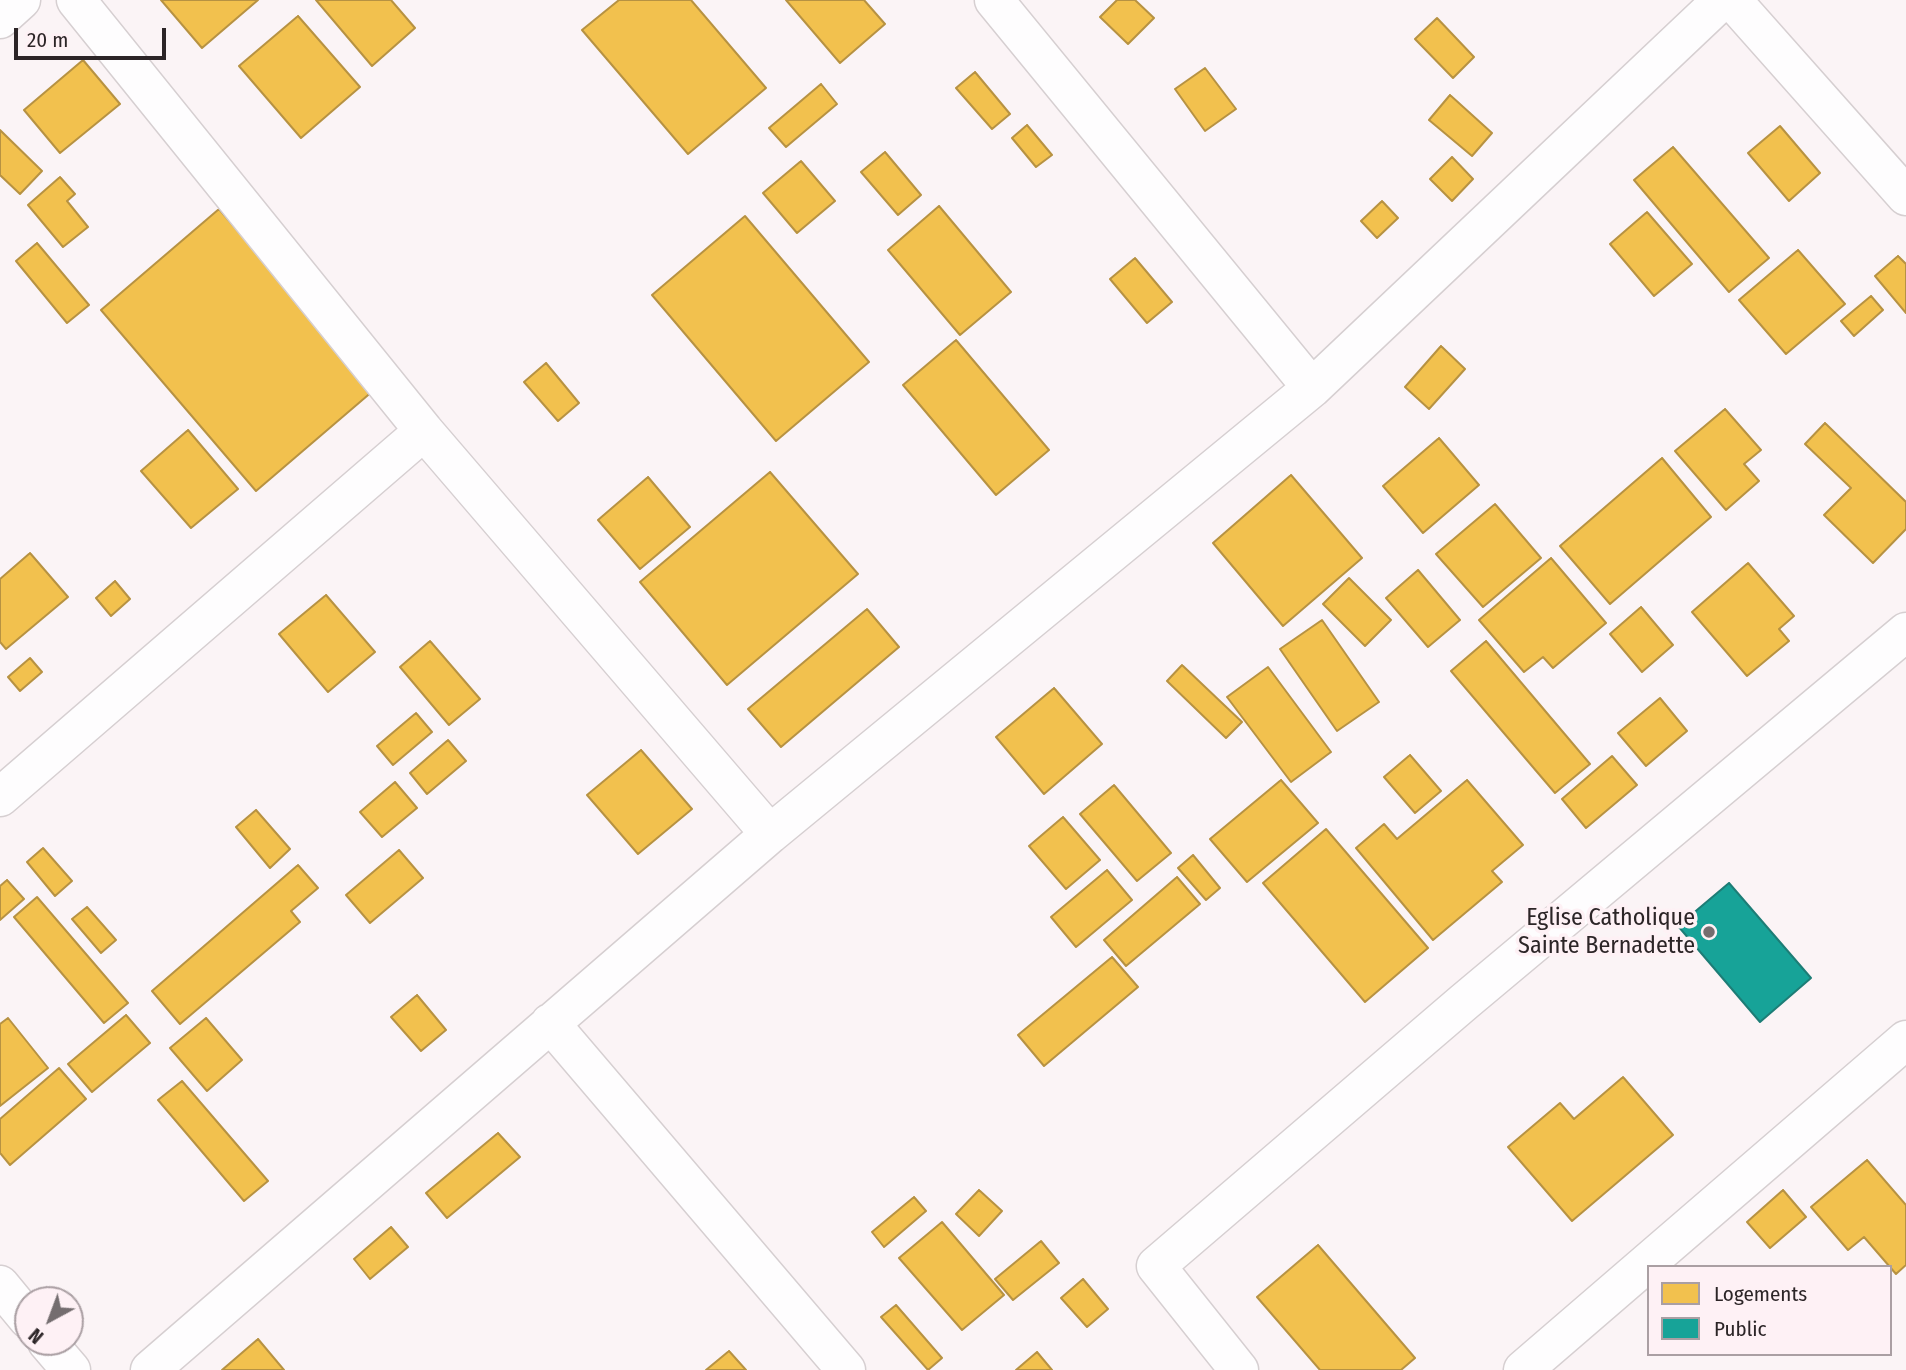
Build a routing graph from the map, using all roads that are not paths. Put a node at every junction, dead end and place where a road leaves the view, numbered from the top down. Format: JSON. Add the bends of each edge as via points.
{"nodes":[{"id":1,"x":21,"y":0,"type":"edge"},
{"id":2,"x":76,"y":0,"type":"edge"},
{"id":3,"x":994,"y":0,"type":"edge"},
{"id":4,"x":1722,"y":0,"type":"edge"},
{"id":5,"x":1732,"y":0,"type":"edge"},
{"id":6,"x":0,"y":19,"type":"edge"},
{"id":7,"x":1906,"y":196,"type":"edge"},
{"id":8,"x":1312,"y":387,"type":"junction"},
{"id":9,"x":424,"y":431,"type":"junction"},
{"id":10,"x":1906,"y":632,"type":"edge"},
{"id":11,"x":0,"y":797,"type":"edge"},
{"id":12,"x":770,"y":834,"type":"junction"},
{"id":13,"x":550,"y":1023,"type":"junction"},
{"id":14,"x":1902,"y":1050,"type":"edge"},
{"id":15,"x":1647,"y":1265,"type":"edge"},
{"id":16,"x":1647,"y":1265,"type":"edge"},
{"id":17,"x":0,"y":1285,"type":"edge"},
{"id":18,"x":14,"y":1302,"type":"edge"},
{"id":19,"x":59,"y":1356,"type":"edge"},
{"id":20,"x":71,"y":1370,"type":"edge"},
{"id":21,"x":150,"y":1370,"type":"edge"},
{"id":22,"x":846,"y":1370,"type":"edge"},
{"id":23,"x":1239,"y":1370,"type":"edge"},
{"id":24,"x":1523,"y":1370,"type":"edge"}],
"edges":[{"from":1,"to":6,"type":"street"},
{"from":2,"to":9,"type":"street"},
{"from":3,"to":8,"type":"street"},
{"from":4,"to":8,"type":"street"},
{"from":5,"to":7,"type":"street"},
{"from":8,"to":12,"type":"street"},
{"from":9,"to":11,"type":"street"},
{"from":9,"to":12,"type":"street"},
{"from":10,"to":23,"type":"street","via":[[1156,1266]]},
{"from":12,"to":13,"type":"street"},
{"from":13,"to":21,"type":"street"},
{"from":13,"to":22,"type":"street"},
{"from":14,"to":16,"type":"street"},
{"from":15,"to":24,"type":"street"},
{"from":17,"to":18,"type":"street"},
{"from":19,"to":20,"type":"street"}]}
